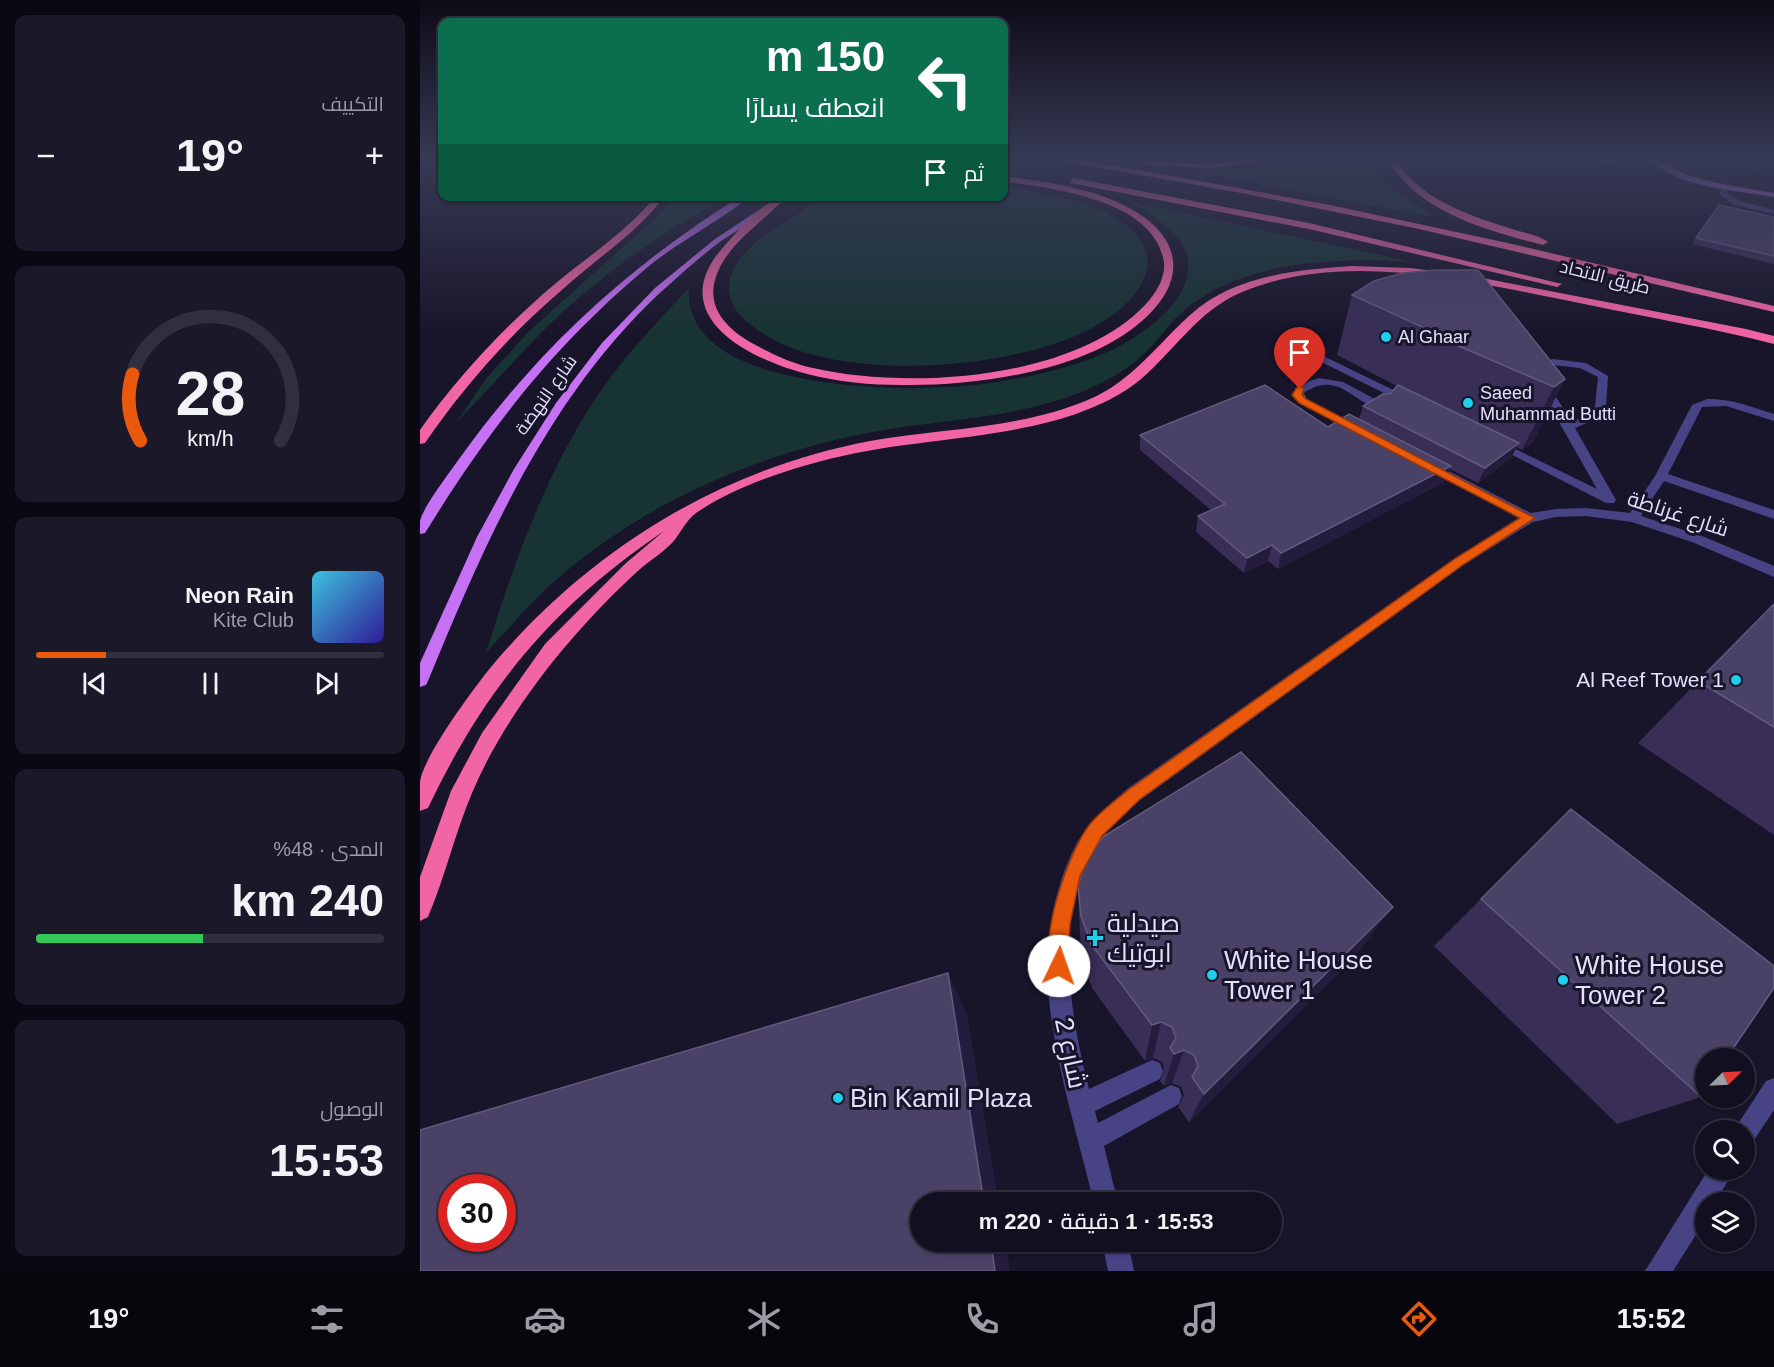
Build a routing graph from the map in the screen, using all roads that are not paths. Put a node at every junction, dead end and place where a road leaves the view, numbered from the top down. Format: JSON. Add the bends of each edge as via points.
{"nodes":[{"id":1,"x":640,"y":219,"type":"edge"},
{"id":2,"x":712,"y":219,"type":"edge"},
{"id":3,"x":751,"y":219,"type":"edge"},
{"id":4,"x":759,"y":219,"type":"edge"},
{"id":5,"x":1140,"y":219,"type":"edge"},
{"id":6,"x":1272,"y":219,"type":"edge"},
{"id":7,"x":1382,"y":219,"type":"edge"},
{"id":8,"x":1480,"y":219,"type":"edge"},
{"id":9,"x":1774,"y":304,"type":"edge"},
{"id":10,"x":1774,"y":309,"type":"edge"},
{"id":11,"x":1757,"y":336,"type":"junction"},
{"id":12,"x":1284,"y":340,"type":"dead end"},
{"id":13,"x":1774,"y":340,"type":"edge"},
{"id":14,"x":1380,"y":405,"type":"edge"},
{"id":15,"x":1420,"y":407,"type":"edge"},
{"id":16,"x":1774,"y":418,"type":"edge"},
{"id":17,"x":433,"y":420,"type":"junction"},
{"id":18,"x":1568,"y":426,"type":"junction"},
{"id":19,"x":420,"y":430,"type":"edge"},
{"id":20,"x":1365,"y":433,"type":"edge"},
{"id":21,"x":1484,"y":438,"type":"edge"},
{"id":22,"x":420,"y":440,"type":"edge"},
{"id":23,"x":1416,"y":459,"type":"edge"},
{"id":24,"x":1661,"y":476,"type":"junction"},
{"id":25,"x":1610,"y":500,"type":"junction"},
{"id":26,"x":686,"y":511,"type":"junction"},
{"id":27,"x":1774,"y":515,"type":"edge"},
{"id":28,"x":1626,"y":517,"type":"junction"},
{"id":29,"x":1529,"y":518,"type":"junction"},
{"id":30,"x":420,"y":530,"type":"edge"},
{"id":31,"x":1774,"y":572,"type":"edge"},
{"id":32,"x":420,"y":681,"type":"edge"},
{"id":33,"x":420,"y":801,"type":"edge"},
{"id":34,"x":420,"y":909,"type":"edge"},
{"id":35,"x":1152,"y":1071,"type":"edge"},
{"id":36,"x":1774,"y":1089,"type":"edge"},
{"id":37,"x":1171,"y":1096,"type":"edge"},
{"id":38,"x":1082,"y":1105,"type":"junction"},
{"id":39,"x":1754,"y":1120,"type":"edge"},
{"id":40,"x":1091,"y":1140,"type":"junction"},
{"id":41,"x":1716,"y":1180,"type":"edge"},
{"id":42,"x":1103,"y":1192,"type":"edge"},
{"id":43,"x":1117,"y":1252,"type":"edge"},
{"id":44,"x":1121,"y":1271,"type":"edge"},
{"id":45,"x":1658,"y":1271,"type":"edge"}],
"edges":[{"from":1,"to":17,"type":"highway","via":[[555,289],[487,357]]},
{"from":2,"to":30,"type":"main road","name":"شارع النهضة","via":[[662,252],[583,319],[541,361],[475,443]]},
{"from":3,"to":32,"type":"main road","name":"شارع النهضة","via":[[705,250],[661,287],[610,338],[568,392],[529,452],[477,549]]},
{"from":4,"to":5,"type":"highway","via":[[715,267],[707,294],[717,321],[745,345],[791,365],[820,373],[892,380],[1007,371],[1076,353],[1134,321],[1156,299],[1169,271],[1164,245]]},
{"from":6,"to":11,"type":"highway","name":"طريق الاتحاد","via":[[1612,297]]},
{"from":7,"to":10,"type":"highway","name":"طريق الاتحاد"},
{"from":8,"to":9,"type":"highway","via":[[1558,246]]},
{"from":11,"to":13,"type":"highway","name":"طريق الاتحاد"},
{"from":11,"to":26,"type":"highway","via":[[1431,272],[1365,268],[1295,274],[1249,286],[1211,304],[1140,376],[1096,402],[1037,421],[832,453],[760,477]]},
{"from":12,"to":15,"type":"street"},
{"from":14,"to":20,"type":"street","via":[[1326,380],[1316,381],[1298,392],[1303,401]]},
{"from":16,"to":24,"type":"street","via":[[1724,403],[1698,405]]},
{"from":17,"to":19,"type":"street"},
{"from":17,"to":22,"type":"highway"},
{"from":18,"to":18,"type":"street","via":[[1537,375],[1539,365],[1575,363],[1603,376],[1600,406],[1592,416]]},
{"from":18,"to":25,"type":"street"},
{"from":21,"to":25,"type":"street"},
{"from":23,"to":29,"type":"street"},
{"from":24,"to":27,"type":"street"},
{"from":24,"to":28,"type":"street"},
{"from":25,"to":28,"type":"street"},
{"from":26,"to":33,"type":"highway","via":[[607,562],[516,648],[463,721]]},
{"from":26,"to":34,"type":"highway","via":[[667,539],[632,567],[551,650],[489,739],[462,792]]},
{"from":28,"to":29,"type":"street","name":"شارع غرناطة","via":[[1556,513]]},
{"from":28,"to":31,"type":"street","name":"شارع غرناطة","via":[[1697,539]]},
{"from":29,"to":38,"type":"street","name":"شارع 2","via":[[1460,561],[1143,788],[1096,830],[1071,874],[1061,924],[1058,987]]},
{"from":35,"to":38,"type":"street"},
{"from":36,"to":39,"type":"street"},
{"from":37,"to":40,"type":"street"},
{"from":38,"to":40,"type":"street","name":"شارع 2"},
{"from":40,"to":42,"type":"street","name":"شارع 2"},
{"from":41,"to":45,"type":"street"},
{"from":43,"to":44,"type":"street"}]}
